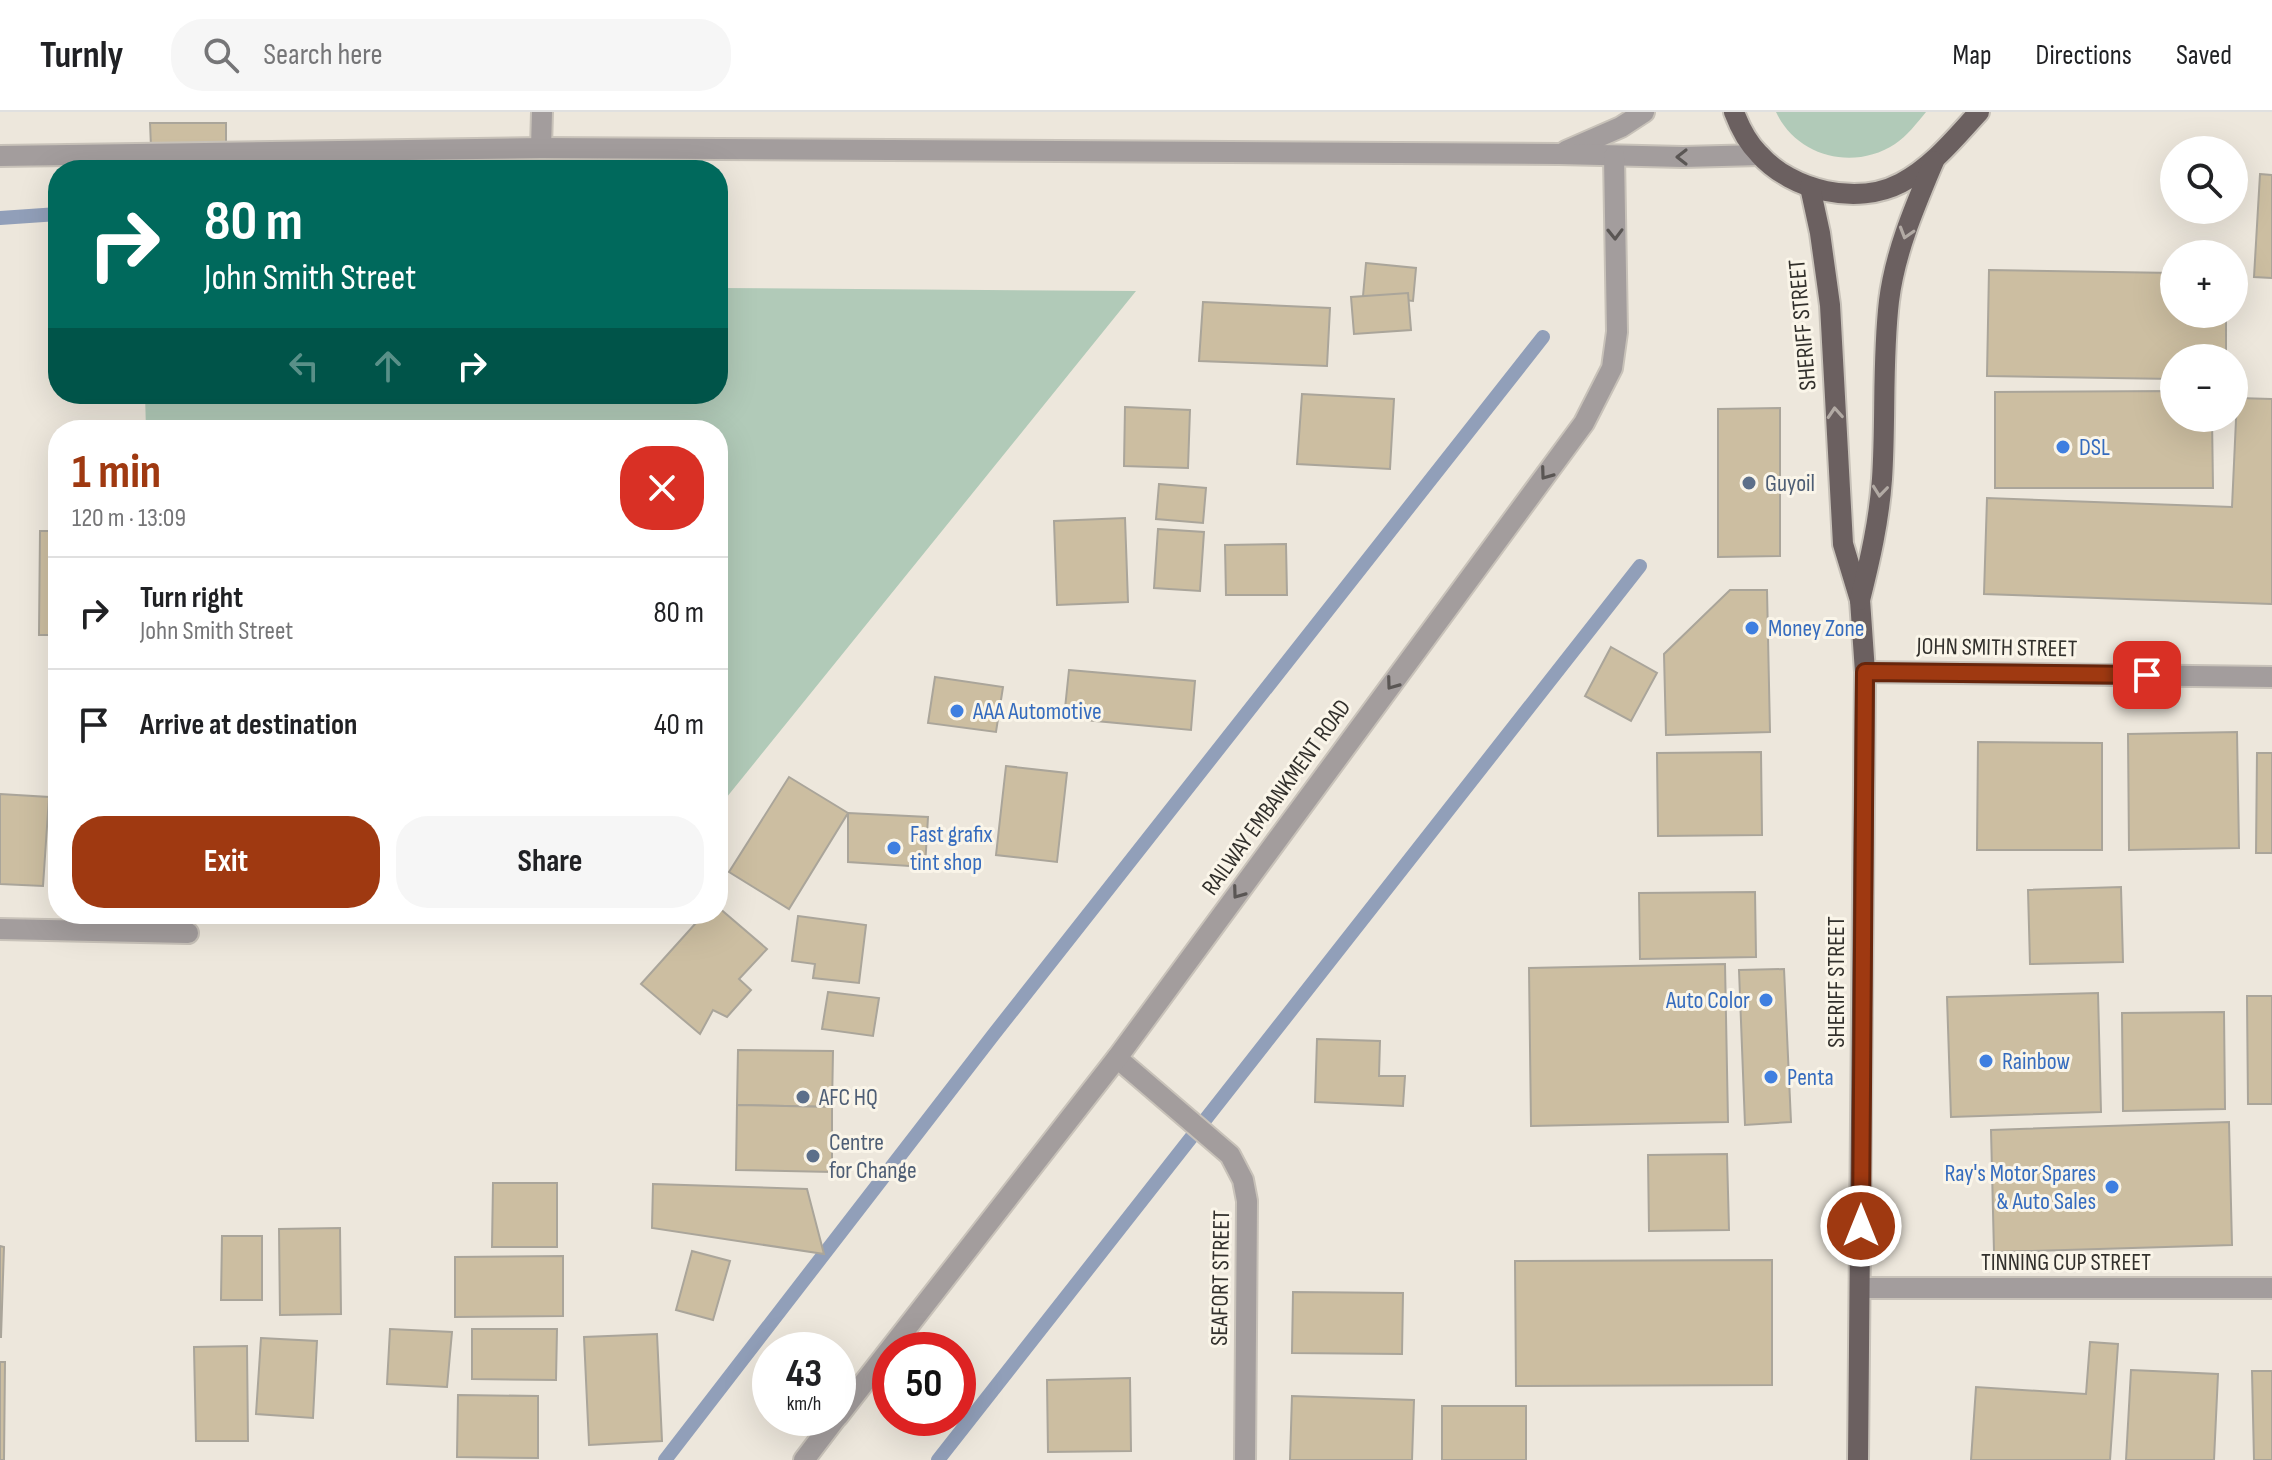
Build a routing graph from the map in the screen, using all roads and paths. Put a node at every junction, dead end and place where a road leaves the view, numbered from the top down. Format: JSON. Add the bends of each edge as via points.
{"nodes":[{"id":1,"x":542,"y":112,"type":"edge"},
{"id":2,"x":1644,"y":112,"type":"edge"},
{"id":3,"x":1734,"y":112,"type":"edge"},
{"id":4,"x":1979,"y":112,"type":"edge"},
{"id":5,"x":541,"y":148,"type":"junction"},
{"id":6,"x":1559,"y":154,"type":"junction"},
{"id":7,"x":1760,"y":155,"type":"junction"},
{"id":8,"x":0,"y":156,"type":"edge"},
{"id":9,"x":1614,"y":156,"type":"junction"},
{"id":10,"x":1934,"y":161,"type":"junction"},
{"id":11,"x":1810,"y":187,"type":"junction"},
{"id":12,"x":1860,"y":600,"type":"junction"},
{"id":13,"x":1865,"y":672,"type":"junction"},
{"id":14,"x":2272,"y":677,"type":"edge"},
{"id":15,"x":0,"y":929,"type":"edge"},
{"id":16,"x":188,"y":933,"type":"dead end"},
{"id":17,"x":1117,"y":1058,"type":"junction"},
{"id":18,"x":1860,"y":1288,"type":"junction"},
{"id":19,"x":2272,"y":1288,"type":"edge"},
{"id":20,"x":856,"y":1393,"type":"edge"},
{"id":21,"x":822,"y":1436,"type":"edge"},
{"id":22,"x":804,"y":1460,"type":"edge"},
{"id":23,"x":1245,"y":1460,"type":"edge"},
{"id":24,"x":1858,"y":1460,"type":"edge"}],
"edges":[{"from":1,"to":5,"type":"street"},
{"from":2,"to":6,"type":"street"},
{"from":3,"to":7,"type":"main road"},
{"from":4,"to":10,"type":"main road"},
{"from":5,"to":6,"type":"street"},
{"from":5,"to":8,"type":"street"},
{"from":6,"to":9,"type":"street"},
{"from":7,"to":9,"type":"street","one_way":true},
{"from":7,"to":11,"type":"main road"},
{"from":9,"to":17,"type":"street","name":"RAILWAY EMBANKMENT ROAD","one_way":true,"via":[[1617,332],[1612,368],[1584,423]]},
{"from":10,"to":11,"type":"main road","via":[[1900,184],[1869,193]]},
{"from":10,"to":12,"type":"main road","name":"SHERIFF STREET","one_way":true,"via":[[1912,212],[1889,302],[1882,479],[1875,543]]},
{"from":12,"to":11,"type":"main road","name":"SHERIFF STREET","one_way":true,"via":[[1843,544],[1830,305]]},
{"from":12,"to":13,"type":"main road","name":"SHERIFF STREET"},
{"from":13,"to":14,"type":"street","name":"JOHN SMITH STREET"},
{"from":13,"to":18,"type":"main road","name":"SHERIFF STREET"},
{"from":15,"to":16,"type":"street"},
{"from":17,"to":20,"type":"street","name":"RAILWAY EMBANKMENT ROAD"},
{"from":17,"to":23,"type":"street","name":"SEAFORT STREET","via":[[1230,1155],[1243,1180]]},
{"from":18,"to":19,"type":"street","name":"TINNING CUP STREET"},
{"from":18,"to":24,"type":"main road","name":"SHERIFF STREET"},
{"from":21,"to":22,"type":"street","name":"RAILWAY EMBANKMENT ROAD"}]}
